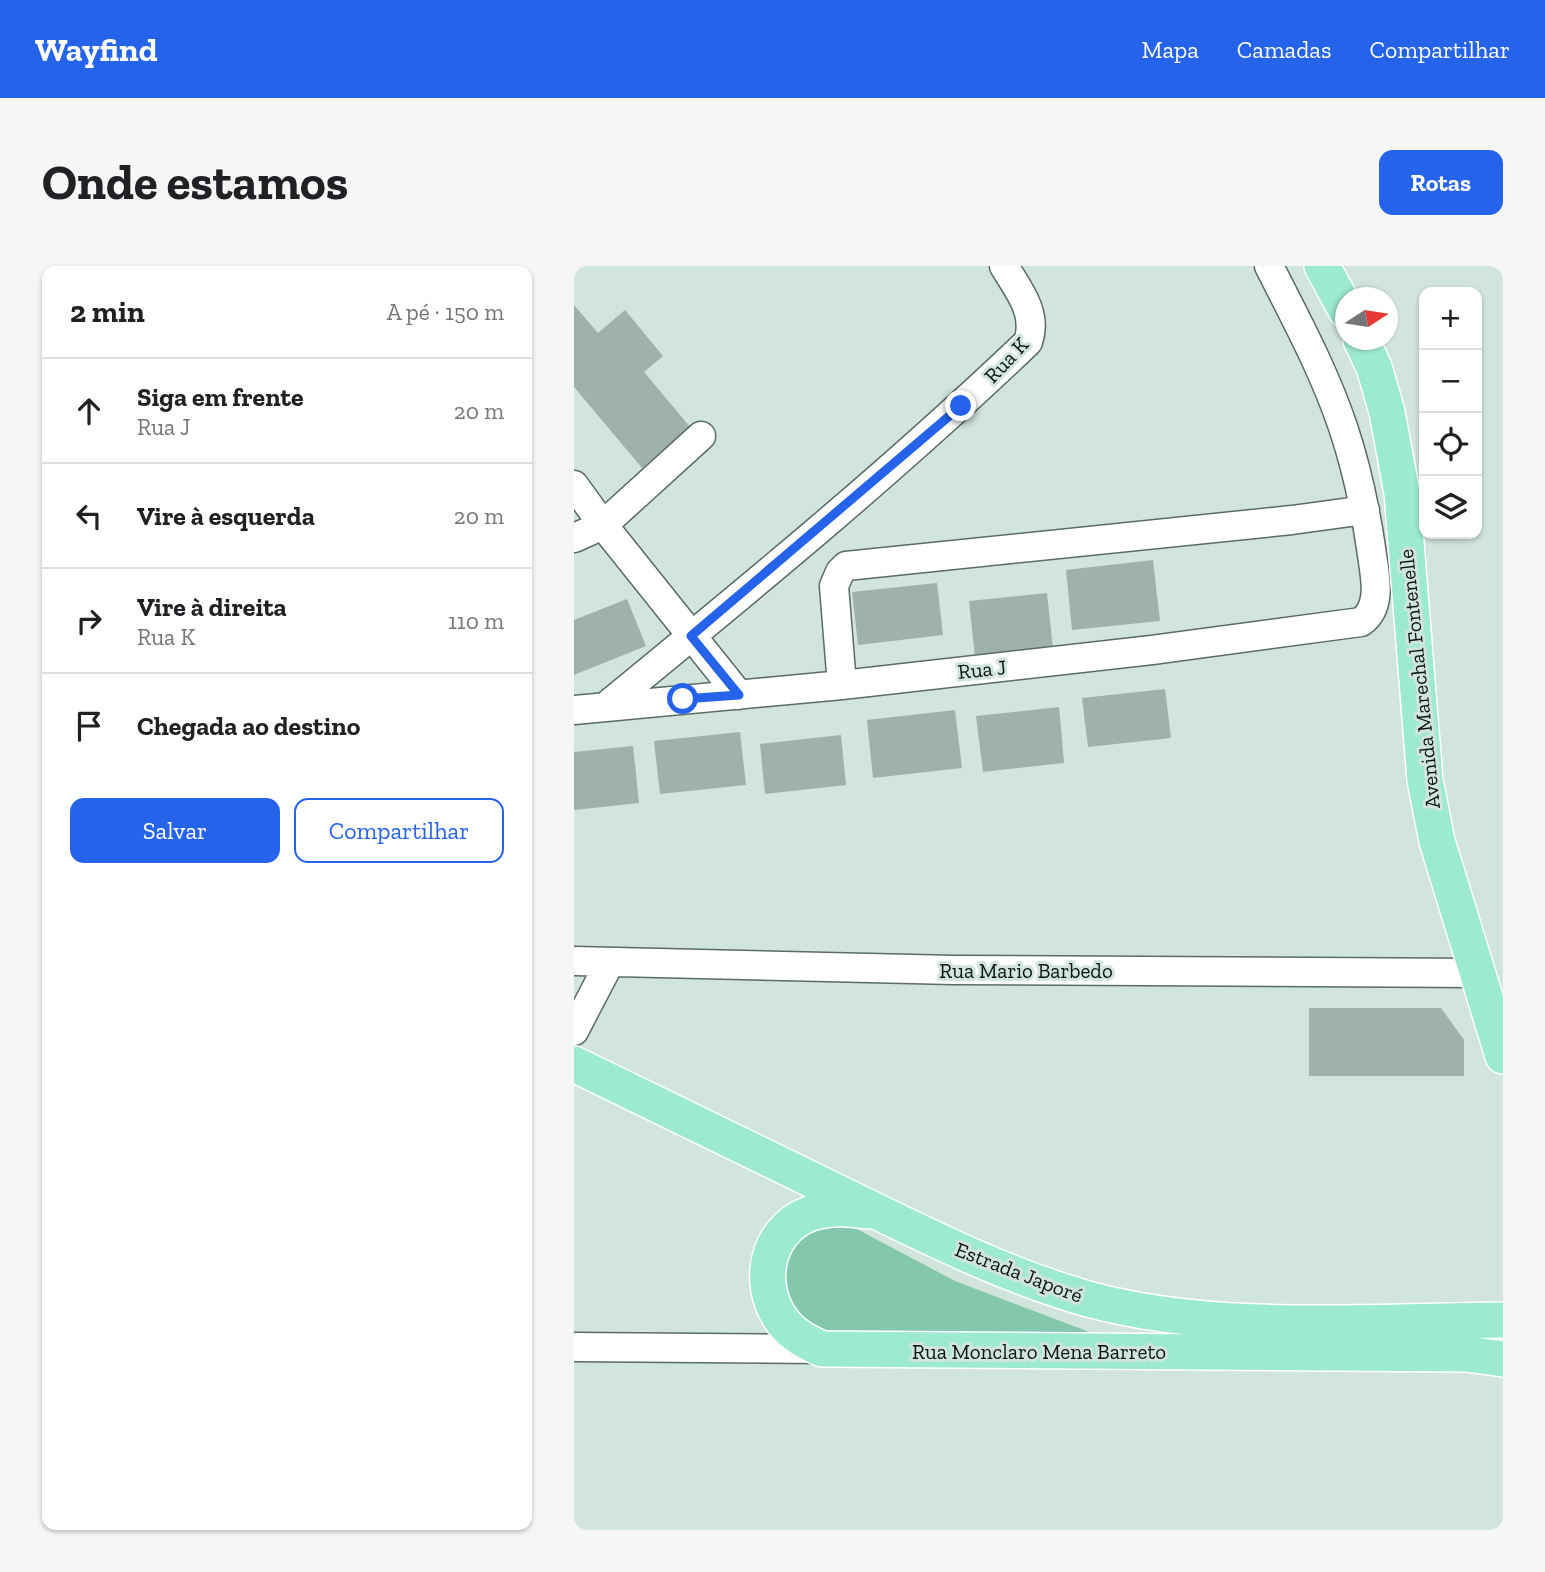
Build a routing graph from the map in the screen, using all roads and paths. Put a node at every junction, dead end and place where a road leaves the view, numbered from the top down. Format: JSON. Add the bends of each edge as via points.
{"nodes":[{"id":1,"x":1004,"y":266,"type":"edge"},
{"id":2,"x":1269,"y":266,"type":"edge"},
{"id":3,"x":1322,"y":266,"type":"edge"},
{"id":4,"x":1335,"y":290,"type":"edge"},
{"id":5,"x":1366,"y":350,"type":"edge"},
{"id":6,"x":701,"y":436,"type":"dead end"},
{"id":7,"x":574,"y":485,"type":"edge"},
{"id":8,"x":1365,"y":510,"type":"junction"},
{"id":9,"x":603,"y":525,"type":"junction"},
{"id":10,"x":574,"y":538,"type":"edge"},
{"id":11,"x":691,"y":636,"type":"junction"},
{"id":12,"x":842,"y":685,"type":"junction"},
{"id":13,"x":739,"y":695,"type":"junction"},
{"id":14,"x":605,"y":707,"type":"junction"},
{"id":15,"x":574,"y":710,"type":"edge"},
{"id":16,"x":574,"y":961,"type":"edge"},
{"id":17,"x":610,"y":962,"type":"junction"},
{"id":18,"x":1477,"y":973,"type":"junction"},
{"id":19,"x":574,"y":1031,"type":"edge"},
{"id":20,"x":1503,"y":1056,"type":"edge"},
{"id":21,"x":574,"y":1064,"type":"edge"},
{"id":22,"x":877,"y":1212,"type":"junction"},
{"id":23,"x":1503,"y":1320,"type":"edge"},
{"id":24,"x":574,"y":1347,"type":"edge"},
{"id":25,"x":822,"y":1349,"type":"junction"},
{"id":26,"x":1503,"y":1359,"type":"edge"}],
"edges":[{"from":1,"to":11,"type":"street","name":"Rua K","via":[[1030,317],[1027,342],[952,414]]},
{"from":2,"to":8,"type":"street","via":[[1327,385]]},
{"from":3,"to":4,"type":"main road"},
{"from":5,"to":18,"type":"main road","name":"Avenida Marechal Fontenelle","via":[[1387,412],[1402,493],[1425,780],[1437,841]]},
{"from":6,"to":9,"type":"street"},
{"from":7,"to":9,"type":"street"},
{"from":8,"to":12,"type":"street","name":"Rua J","via":[[1376,600],[1371,615],[1361,622]]},
{"from":8,"to":12,"type":"street","via":[[846,566],[834,586]]},
{"from":9,"to":10,"type":"street"},
{"from":9,"to":11,"type":"street"},
{"from":11,"to":13,"type":"street"},
{"from":11,"to":14,"type":"street","name":"Rua K"},
{"from":12,"to":13,"type":"street","name":"Rua J"},
{"from":13,"to":14,"type":"street","name":"Rua J"},
{"from":14,"to":15,"type":"street","name":"Rua J"},
{"from":16,"to":17,"type":"street","name":"Rua Mario Barbedo"},
{"from":17,"to":18,"type":"street","name":"Rua Mario Barbedo","via":[[954,970]]},
{"from":17,"to":19,"type":"street"},
{"from":18,"to":20,"type":"main road","name":"Avenida Marechal Fontenelle"},
{"from":21,"to":22,"type":"main road","name":"Estrada Japoré"},
{"from":22,"to":23,"type":"main road","name":"Estrada Japoré","via":[[998,1268],[1088,1299],[1173,1315],[1277,1322]]},
{"from":22,"to":25,"type":"main road","via":[[817,1211],[791,1223],[773,1244],[766,1273],[782,1321],[799,1338]]},
{"from":24,"to":25,"type":"street","name":"Rua Monclaro Mena Barreto"},
{"from":25,"to":26,"type":"main road","name":"Rua Monclaro Mena Barreto","via":[[1467,1354]]}]}
